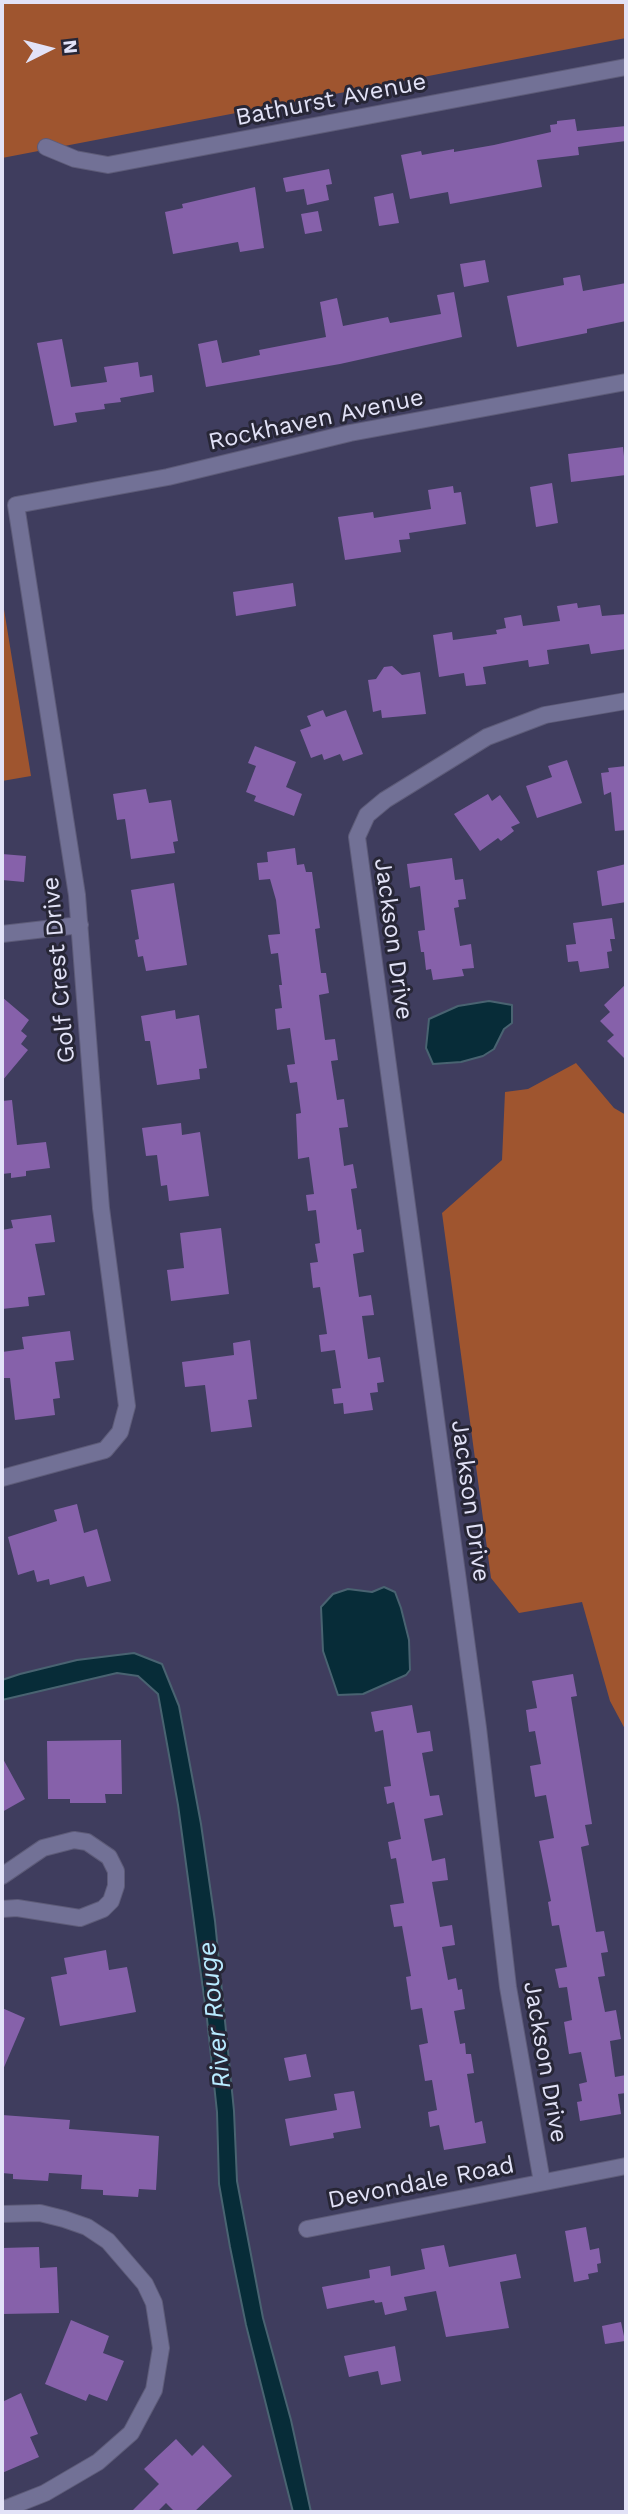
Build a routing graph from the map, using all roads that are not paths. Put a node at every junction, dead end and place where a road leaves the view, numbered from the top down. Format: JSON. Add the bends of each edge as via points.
{"nodes":[{"id":1,"x":626,"y":67,"type":"edge"},
{"id":2,"x":46,"y":147,"type":"dead end"},
{"id":3,"x":626,"y":382,"type":"edge"},
{"id":4,"x":16,"y":505,"type":"joint"},
{"id":5,"x":626,"y":701,"type":"edge"},
{"id":6,"x":80,"y":925,"type":"junction"},
{"id":7,"x":2,"y":933,"type":"edge"},
{"id":8,"x":2,"y":1478,"type":"edge"},
{"id":9,"x":2,"y":1876,"type":"edge"},
{"id":10,"x":2,"y":1909,"type":"edge"},
{"id":11,"x":626,"y":2166,"type":"edge"},
{"id":12,"x":542,"y":2182,"type":"junction"},
{"id":13,"x":2,"y":2214,"type":"edge"},
{"id":14,"x":307,"y":2229,"type":"dead end"},
{"id":15,"x":2,"y":2510,"type":"edge"}],
"edges":[{"from":1,"to":2,"type":"street","name":"Bathurst Avenue","via":[[108,165]]},
{"from":3,"to":4,"type":"street","name":"Rockhaven Avenue","via":[[350,433],[168,477]]},
{"from":4,"to":6,"type":"street","name":"Golf Crest Drive"},
{"from":5,"to":12,"type":"street","name":"Jackson Drive","via":[[545,715],[454,754],[367,815],[357,849],[478,1728],[508,1987]]},
{"from":6,"to":7,"type":"street"},
{"from":6,"to":8,"type":"street","name":"Golf Crest Drive","via":[[100,1197],[127,1406],[120,1432],[105,1450]]},
{"from":9,"to":10,"type":"street","via":[[43,1848],[74,1840],[87,1842],[109,1857],[116,1871],[111,1901],[80,1918]]},
{"from":11,"to":12,"type":"street","name":"Devondale Road"},
{"from":12,"to":14,"type":"street","name":"Devondale Road"},
{"from":13,"to":15,"type":"street","via":[[40,2213],[64,2219],[88,2227],[108,2241],[145,2284],[154,2303],[161,2348],[154,2390],[131,2432],[98,2462],[45,2493]]}]}
